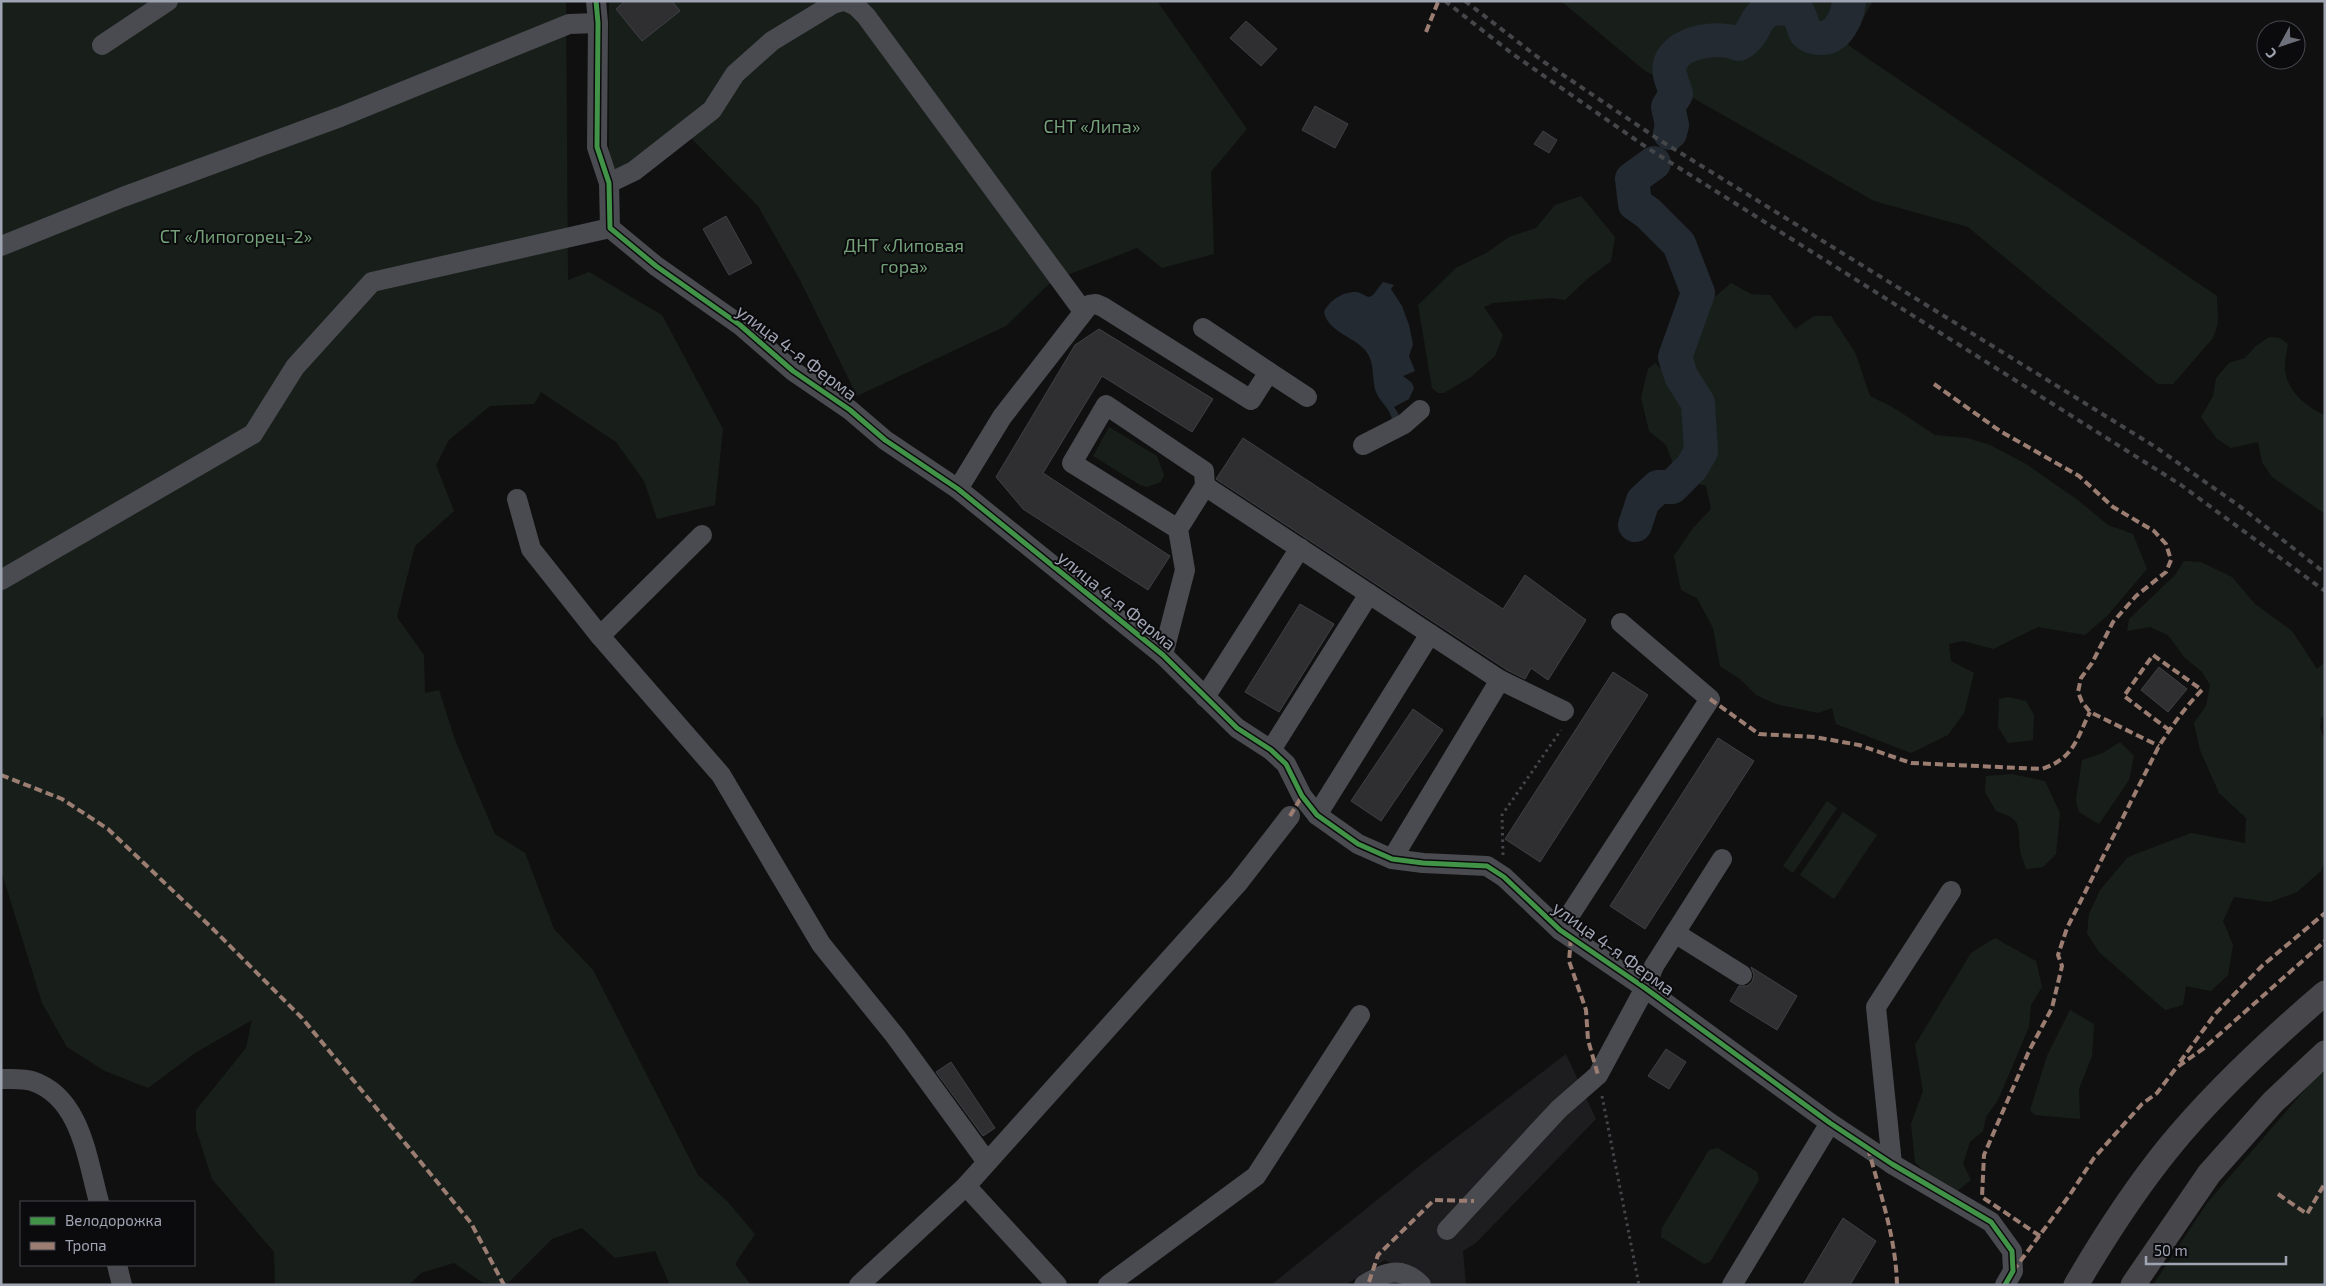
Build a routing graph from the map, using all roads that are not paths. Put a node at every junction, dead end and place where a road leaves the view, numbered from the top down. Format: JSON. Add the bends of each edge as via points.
{"nodes":[{"id":1,"x":168,"y":1,"type":"edge"},
{"id":2,"x":596,"y":1,"type":"edge"},
{"id":3,"x":844,"y":1,"type":"edge"},
{"id":4,"x":598,"y":23,"type":"junction"},
{"id":5,"x":102,"y":45,"type":"dead end"},
{"id":6,"x":609,"y":183,"type":"junction"},
{"id":7,"x":610,"y":228,"type":"junction"},
{"id":8,"x":1,"y":246,"type":"edge"},
{"id":9,"x":1083,"y":311,"type":"junction"},
{"id":10,"x":1203,"y":328,"type":"dead end"},
{"id":11,"x":1269,"y":372,"type":"junction"},
{"id":12,"x":1307,"y":397,"type":"dead end"},
{"id":13,"x":1420,"y":410,"type":"dead end"},
{"id":14,"x":1363,"y":445,"type":"dead end"},
{"id":15,"x":1204,"y":486,"type":"junction"},
{"id":16,"x":958,"y":489,"type":"junction"},
{"id":17,"x":517,"y":499,"type":"dead end"},
{"id":18,"x":1178,"y":529,"type":"junction"},
{"id":19,"x":702,"y":535,"type":"dead end"},
{"id":20,"x":1300,"y":548,"type":"junction"},
{"id":21,"x":1,"y":580,"type":"edge"},
{"id":22,"x":1369,"y":594,"type":"junction"},
{"id":23,"x":1621,"y":623,"type":"dead end"},
{"id":24,"x":1430,"y":634,"type":"junction"},
{"id":25,"x":600,"y":636,"type":"junction"},
{"id":26,"x":1163,"y":655,"type":"junction"},
{"id":27,"x":1500,"y":680,"type":"junction"},
{"id":28,"x":1205,"y":697,"type":"junction"},
{"id":29,"x":1565,"y":717,"type":"road end"},
{"id":30,"x":1271,"y":750,"type":"junction"},
{"id":31,"x":1317,"y":815,"type":"junction"},
{"id":32,"x":1290,"y":816,"type":"dead end"},
{"id":33,"x":1392,"y":859,"type":"junction"},
{"id":34,"x":1722,"y":859,"type":"dead end"},
{"id":35,"x":1950,"y":891,"type":"dead end"},
{"id":36,"x":1560,"y":930,"type":"junction"},
{"id":37,"x":1675,"y":933,"type":"junction"},
{"id":38,"x":1742,"y":975,"type":"dead end"},
{"id":39,"x":1644,"y":988,"type":"junction"},
{"id":40,"x":2325,"y":993,"type":"edge"},
{"id":41,"x":1360,"y":1015,"type":"dead end"},
{"id":42,"x":2325,"y":1054,"type":"edge"},
{"id":43,"x":1,"y":1079,"type":"edge"},
{"id":44,"x":1830,"y":1123,"type":"junction"},
{"id":45,"x":987,"y":1162,"type":"junction"},
{"id":46,"x":1892,"y":1164,"type":"junction"},
{"id":47,"x":966,"y":1186,"type":"junction"},
{"id":48,"x":99,"y":1201,"type":"edge"},
{"id":49,"x":1447,"y":1230,"type":"dead end"},
{"id":50,"x":117,"y":1266,"type":"edge"},
{"id":51,"x":122,"y":1285,"type":"edge"},
{"id":52,"x":859,"y":1285,"type":"edge"},
{"id":53,"x":1057,"y":1285,"type":"edge"},
{"id":54,"x":1108,"y":1285,"type":"edge"},
{"id":55,"x":1364,"y":1285,"type":"edge"},
{"id":56,"x":1421,"y":1285,"type":"edge"},
{"id":57,"x":1732,"y":1285,"type":"edge"},
{"id":58,"x":2005,"y":1285,"type":"edge"},
{"id":59,"x":2076,"y":1285,"type":"edge"},
{"id":60,"x":2133,"y":1285,"type":"edge"}],
"edges":[{"from":1,"to":5,"type":"street"},
{"from":2,"to":4,"type":"street"},
{"from":3,"to":6,"type":"street","via":[[833,4],[772,41],[735,74],[712,110],[634,171]]},
{"from":3,"to":9,"type":"street","via":[[856,6],[866,16]]},
{"from":4,"to":6,"type":"street","via":[[597,147]]},
{"from":4,"to":8,"type":"street","via":[[569,24],[340,117]]},
{"from":6,"to":7,"type":"street"},
{"from":7,"to":16,"type":"street","name":"улица 4-я Ферма","via":[[656,266],[740,325],[793,371],[850,410],[885,440]]},
{"from":7,"to":21,"type":"street","via":[[372,282],[295,367],[253,434]]},
{"from":9,"to":11,"type":"street","via":[[1096,304],[1103,307],[1251,400]]},
{"from":9,"to":16,"type":"street","via":[[1002,417]]},
{"from":10,"to":11,"type":"street"},
{"from":11,"to":12,"type":"street"},
{"from":13,"to":14,"type":"street","via":[[1404,424]]},
{"from":15,"to":18,"type":"street"},
{"from":15,"to":18,"type":"street","via":[[1204,471],[1106,405],[1072,463]]},
{"from":15,"to":20,"type":"street"},
{"from":16,"to":26,"type":"street","name":"улица 4-я Ферма"},
{"from":17,"to":25,"type":"street","via":[[530,549]]},
{"from":18,"to":26,"type":"street","via":[[1185,570]]},
{"from":19,"to":25,"type":"street"},
{"from":20,"to":22,"type":"street"},
{"from":20,"to":28,"type":"street"},
{"from":22,"to":24,"type":"street"},
{"from":22,"to":30,"type":"street"},
{"from":23,"to":36,"type":"street","via":[[1710,700]]},
{"from":24,"to":27,"type":"street"},
{"from":24,"to":31,"type":"street"},
{"from":25,"to":45,"type":"street","via":[[720,776],[820,944],[896,1037]]},
{"from":26,"to":28,"type":"street","name":"улица 4-я Ферма"},
{"from":27,"to":29,"type":"street"},
{"from":27,"to":33,"type":"street"},
{"from":28,"to":30,"type":"street","name":"улица 4-я Ферма","via":[[1238,728]]},
{"from":30,"to":31,"type":"street","name":"улица 4-я Ферма","via":[[1286,764],[1302,796]]},
{"from":31,"to":33,"type":"street","name":"улица 4-я Ферма","via":[[1358,844]]},
{"from":32,"to":45,"type":"street","via":[[1238,882]]},
{"from":33,"to":36,"type":"street","name":"улица 4-я Ферма","via":[[1487,866],[1504,877]]},
{"from":34,"to":37,"type":"street"},
{"from":35,"to":46,"type":"street","via":[[1876,1007]]},
{"from":36,"to":39,"type":"street","name":"улица 4-я Ферма"},
{"from":37,"to":38,"type":"street"},
{"from":37,"to":39,"type":"street"},
{"from":39,"to":44,"type":"street","name":"улица 4-я Ферма"},
{"from":39,"to":49,"type":"street","via":[[1598,1075],[1560,1109]]},
{"from":40,"to":59,"type":"main road","via":[[2240,1070],[2170,1146],[2107,1232]]},
{"from":41,"to":54,"type":"street","via":[[1256,1176]]},
{"from":42,"to":60,"type":"main road","via":[[2273,1102],[2209,1174]]},
{"from":43,"to":48,"type":"street","via":[[31,1080],[59,1096],[77,1122]]},
{"from":44,"to":46,"type":"street","name":"улица 4-я Ферма"},
{"from":44,"to":57,"type":"street"},
{"from":45,"to":47,"type":"street"},
{"from":46,"to":58,"type":"street","name":"улица 4-я Ферма","via":[[1991,1222],[2012,1251],[2013,1272]]},
{"from":47,"to":52,"type":"street"},
{"from":47,"to":53,"type":"street"},
{"from":50,"to":51,"type":"street"},
{"from":55,"to":56,"type":"street","via":[[1392,1271],[1404,1273]]}]}
